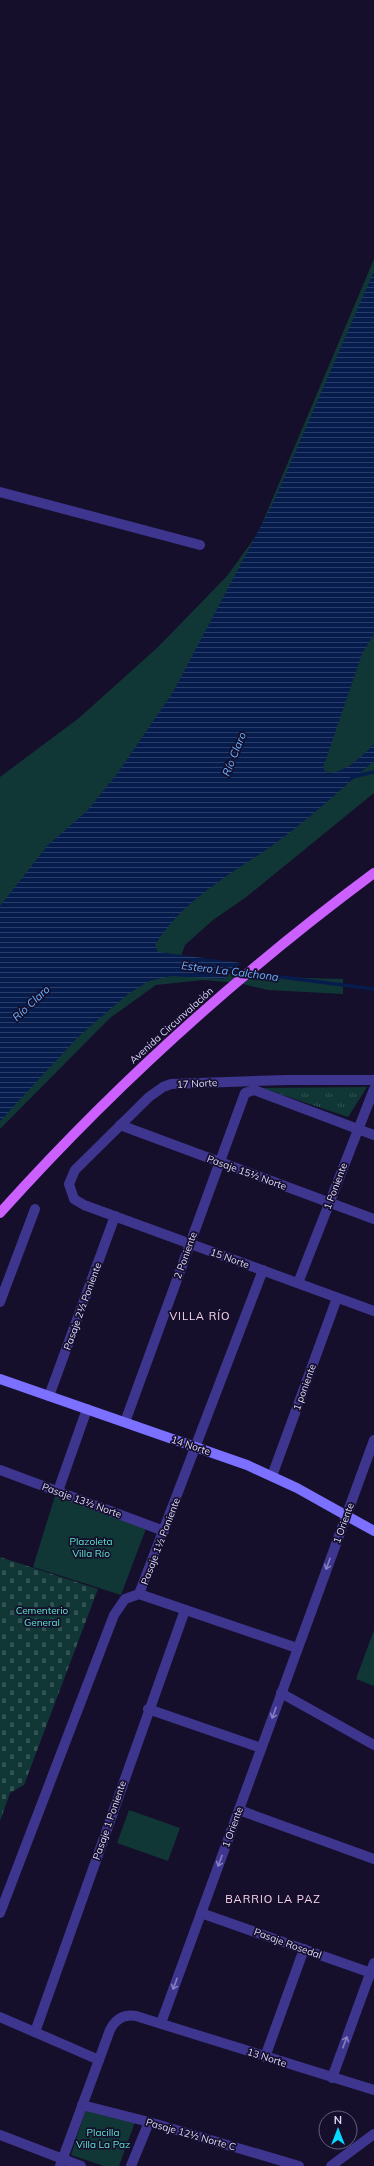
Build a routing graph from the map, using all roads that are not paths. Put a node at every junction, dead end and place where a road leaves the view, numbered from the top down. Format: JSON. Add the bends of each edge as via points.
{"nodes":[{"id":1,"x":0,"y":492,"type":"edge"},
{"id":2,"x":200,"y":545,"type":"dead end"},
{"id":3,"x":374,"y":873,"type":"edge"},
{"id":4,"x":374,"y":1080,"type":"edge"},
{"id":5,"x":374,"y":1089,"type":"edge"},
{"id":6,"x":120,"y":1125,"type":"junction"},
{"id":7,"x":357,"y":1128,"type":"junction"},
{"id":8,"x":374,"y":1135,"type":"edge"},
{"id":9,"x":219,"y":1162,"type":"junction"},
{"id":10,"x":69,"y":1189,"type":"joint"},
{"id":11,"x":329,"y":1202,"type":"junction"},
{"id":12,"x":35,"y":1209,"type":"dead end"},
{"id":13,"x":0,"y":1213,"type":"edge"},
{"id":14,"x":115,"y":1216,"type":"junction"},
{"id":15,"x":374,"y":1219,"type":"edge"},
{"id":16,"x":189,"y":1243,"type":"junction"},
{"id":17,"x":263,"y":1270,"type":"junction"},
{"id":18,"x":298,"y":1283,"type":"junction"},
{"id":19,"x":337,"y":1298,"type":"junction"},
{"id":20,"x":0,"y":1302,"type":"edge"},
{"id":21,"x":374,"y":1311,"type":"edge"},
{"id":22,"x":0,"y":1379,"type":"edge"},
{"id":23,"x":49,"y":1396,"type":"junction"},
{"id":24,"x":87,"y":1409,"type":"junction"},
{"id":25,"x":125,"y":1422,"type":"junction"},
{"id":26,"x":374,"y":1440,"type":"edge"},
{"id":27,"x":197,"y":1446,"type":"junction"},
{"id":28,"x":0,"y":1470,"type":"edge"},
{"id":29,"x":272,"y":1476,"type":"junction"},
{"id":30,"x":58,"y":1491,"type":"junction"},
{"id":31,"x":346,"y":1515,"type":"junction"},
{"id":32,"x":164,"y":1531,"type":"junction"},
{"id":33,"x":374,"y":1531,"type":"edge"},
{"id":34,"x":139,"y":1594,"type":"junction"},
{"id":35,"x":185,"y":1610,"type":"junction"},
{"id":36,"x":297,"y":1648,"type":"junction"},
{"id":37,"x":281,"y":1693,"type":"junction"},
{"id":38,"x":148,"y":1709,"type":"junction"},
{"id":39,"x":374,"y":1745,"type":"edge"},
{"id":40,"x":261,"y":1748,"type":"junction"},
{"id":41,"x":239,"y":1810,"type":"junction"},
{"id":42,"x":374,"y":1859,"type":"edge"},
{"id":43,"x":201,"y":1912,"type":"junction"},
{"id":44,"x":0,"y":1913,"type":"edge"},
{"id":45,"x":304,"y":1949,"type":"junction"},
{"id":46,"x":373,"y":1970,"type":"edge"},
{"id":47,"x":0,"y":2017,"type":"edge"},
{"id":48,"x":161,"y":2023,"type":"junction"},
{"id":49,"x":35,"y":2032,"type":"junction"},
{"id":50,"x":265,"y":2057,"type":"junction"},
{"id":51,"x":99,"y":2060,"type":"junction"},
{"id":52,"x":332,"y":2078,"type":"junction"},
{"id":53,"x":374,"y":2090,"type":"edge"},
{"id":54,"x":82,"y":2106,"type":"junction"},
{"id":55,"x":149,"y":2122,"type":"junction"},
{"id":56,"x":374,"y":2134,"type":"edge"},
{"id":57,"x":0,"y":2136,"type":"edge"},
{"id":58,"x":61,"y":2163,"type":"edge"},
{"id":59,"x":81,"y":2166,"type":"edge"},
{"id":60,"x":131,"y":2166,"type":"edge"},
{"id":61,"x":299,"y":2166,"type":"edge"},
{"id":62,"x":331,"y":2166,"type":"edge"}],
"edges":[{"from":1,"to":2,"type":"street"},
{"from":3,"to":13,"type":"main road","name":"Avenida Circunvalación","via":[[284,941],[167,1043],[93,1115]]},
{"from":4,"to":6,"type":"street","name":"17 Norte","via":[[175,1083],[155,1091]]},
{"from":5,"to":7,"type":"street","name":"1 Poniente"},
{"from":6,"to":9,"type":"street","name":"Pasaje 15½ Norte"},
{"from":6,"to":10,"type":"street","name":"17 Norte","via":[[72,1174]]},
{"from":7,"to":8,"type":"street"},
{"from":7,"to":9,"type":"street","name":"2 Poniente","via":[[254,1090],[248,1091],[244,1095]]},
{"from":7,"to":11,"type":"street","name":"1 Poniente"},
{"from":9,"to":11,"type":"street","name":"Pasaje 15½ Norte"},
{"from":9,"to":16,"type":"street","name":"2 Poniente"},
{"from":10,"to":14,"type":"street","name":"15 Norte","via":[[78,1202]]},
{"from":11,"to":15,"type":"street","name":"Pasaje 15½ Norte"},
{"from":11,"to":18,"type":"street","name":"1 Poniente"},
{"from":12,"to":20,"type":"street"},
{"from":14,"to":16,"type":"street","name":"15 Norte"},
{"from":14,"to":23,"type":"street","name":"Pasaje 2½ Poniente"},
{"from":16,"to":17,"type":"street","name":"15 Norte"},
{"from":16,"to":25,"type":"street","name":"2 Poniente"},
{"from":17,"to":18,"type":"street","name":"15 Norte"},
{"from":17,"to":27,"type":"street","name":"Pasaje 1½ Poniente"},
{"from":18,"to":19,"type":"street","name":"15 Norte"},
{"from":19,"to":21,"type":"street","name":"15 Norte"},
{"from":19,"to":29,"type":"street","name":"1 poniente"},
{"from":22,"to":23,"type":"street","name":"14 Norte"},
{"from":23,"to":24,"type":"street","name":"14 Norte"},
{"from":24,"to":25,"type":"street","name":"14 Norte"},
{"from":24,"to":30,"type":"street"},
{"from":25,"to":27,"type":"street","name":"14 Norte"},
{"from":26,"to":31,"type":"street","name":"1 Oriente"},
{"from":27,"to":29,"type":"street","name":"14 Norte"},
{"from":27,"to":32,"type":"street","name":"Pasaje 1½ Poniente"},
{"from":28,"to":30,"type":"street","name":"Pasaje 13½ Norte"},
{"from":29,"to":31,"type":"street","name":"14 Norte"},
{"from":30,"to":32,"type":"street","name":"Pasaje 13½ Norte"},
{"from":31,"to":33,"type":"street","name":"14 Norte"},
{"from":31,"to":36,"type":"street","name":"1 Oriente","one_way":true},
{"from":32,"to":34,"type":"street","name":"Pasaje 1½ Poniente"},
{"from":34,"to":35,"type":"street"},
{"from":34,"to":44,"type":"street","name":"Pasaje 1½ Poniente","via":[[125,1599],[114,1615]]},
{"from":35,"to":36,"type":"street"},
{"from":35,"to":38,"type":"street","name":"Pasaje 1 Poniente"},
{"from":36,"to":37,"type":"street","name":"1 Oriente"},
{"from":37,"to":39,"type":"street"},
{"from":37,"to":40,"type":"street","name":"1 Oriente","one_way":true},
{"from":38,"to":40,"type":"street"},
{"from":38,"to":49,"type":"street","name":"Pasaje 1 Poniente"},
{"from":40,"to":41,"type":"street","name":"1 Oriente"},
{"from":41,"to":42,"type":"street"},
{"from":41,"to":43,"type":"street","name":"1 Oriente","one_way":true},
{"from":43,"to":45,"type":"street","name":"Pasaje Rosedal"},
{"from":43,"to":48,"type":"street","name":"1 Oriente","one_way":true},
{"from":45,"to":46,"type":"street","name":"Pasaje Rosedal"},
{"from":45,"to":50,"type":"street"},
{"from":52,"to":46,"type":"street","one_way":true},
{"from":47,"to":49,"type":"street"},
{"from":48,"to":50,"type":"street","name":"13 Norte"},
{"from":48,"to":51,"type":"street","via":[[136,2016],[120,2018],[112,2025]]},
{"from":49,"to":51,"type":"street"},
{"from":50,"to":52,"type":"street","name":"13 Norte"},
{"from":51,"to":54,"type":"street"},
{"from":52,"to":53,"type":"street","name":"13 Norte"},
{"from":54,"to":55,"type":"street","name":"Pasaje 12½ Norte C"},
{"from":54,"to":58,"type":"street"},
{"from":55,"to":60,"type":"street"},
{"from":55,"to":61,"type":"street","name":"Pasaje 12½ Norte C"},
{"from":56,"to":62,"type":"street"},
{"from":57,"to":58,"type":"street"},
{"from":58,"to":59,"type":"street"}]}
